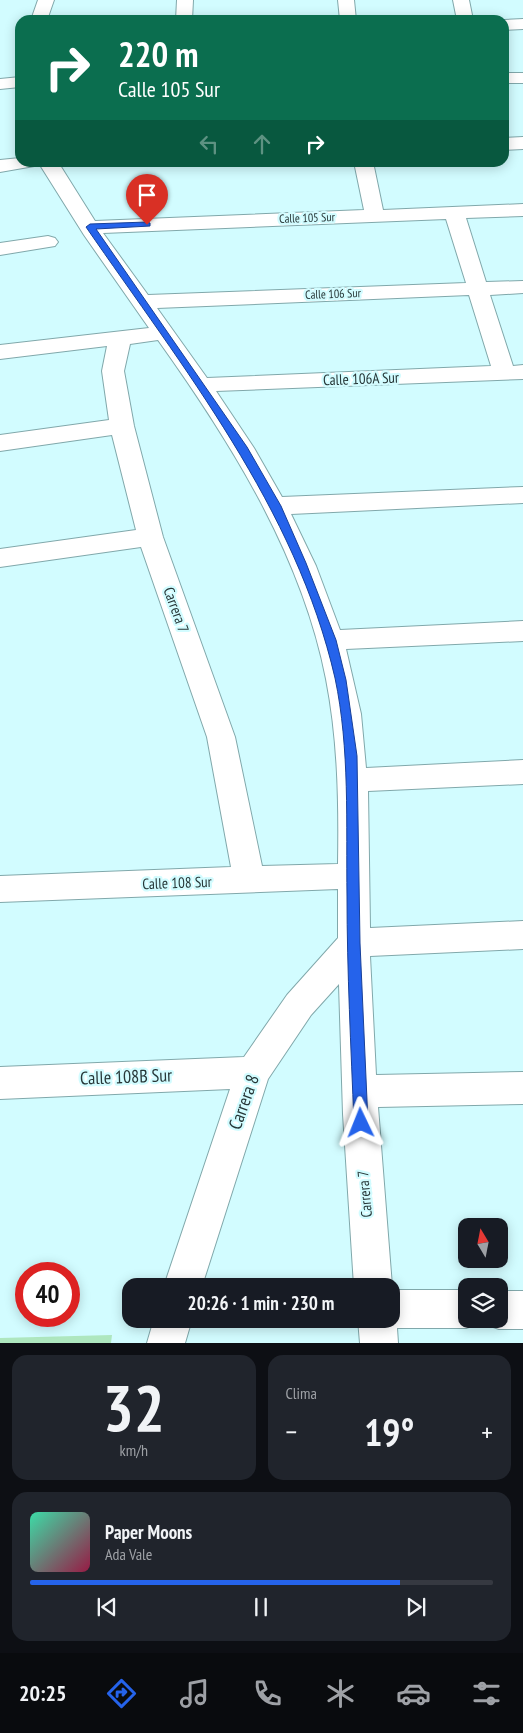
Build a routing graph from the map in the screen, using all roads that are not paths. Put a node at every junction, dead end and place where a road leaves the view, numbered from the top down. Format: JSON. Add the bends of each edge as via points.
{"nodes":[{"id":1,"x":46,"y":0,"type":"edge"},
{"id":2,"x":185,"y":0,"type":"edge"},
{"id":3,"x":346,"y":0,"type":"edge"},
{"id":4,"x":461,"y":0,"type":"edge"},
{"id":5,"x":42,"y":15,"type":"edge"},
{"id":6,"x":184,"y":15,"type":"edge"},
{"id":7,"x":348,"y":15,"type":"edge"},
{"id":8,"x":464,"y":15,"type":"edge"},
{"id":9,"x":523,"y":24,"type":"edge"},
{"id":10,"x":509,"y":25,"type":"edge"},
{"id":11,"x":509,"y":78,"type":"edge"},
{"id":12,"x":523,"y":78,"type":"edge"},
{"id":13,"x":15,"y":82,"type":"edge"},
{"id":14,"x":0,"y":84,"type":"edge"},
{"id":15,"x":523,"y":143,"type":"edge"},
{"id":16,"x":509,"y":144,"type":"edge"},
{"id":17,"x":15,"y":164,"type":"edge"},
{"id":18,"x":0,"y":166,"type":"edge"},
{"id":19,"x":51,"y":167,"type":"edge"},
{"id":20,"x":364,"y":167,"type":"edge"},
{"id":21,"x":523,"y":210,"type":"edge"},
{"id":22,"x":454,"y":212,"type":"junction"},
{"id":23,"x":375,"y":216,"type":"junction"},
{"id":24,"x":90,"y":227,"type":"junction"},
{"id":25,"x":48,"y":242,"type":"dead end"},
{"id":26,"x":0,"y":249,"type":"edge"},
{"id":27,"x":523,"y":287,"type":"edge"},
{"id":28,"x":478,"y":288,"type":"junction"},
{"id":29,"x":142,"y":302,"type":"junction"},
{"id":30,"x":164,"y":333,"type":"junction"},
{"id":31,"x":120,"y":338,"type":"junction"},
{"id":32,"x":0,"y":352,"type":"edge"},
{"id":33,"x":514,"y":373,"type":"edge"},
{"id":34,"x":200,"y":385,"type":"junction"},
{"id":35,"x":122,"y":426,"type":"junction"},
{"id":36,"x":0,"y":443,"type":"edge"},
{"id":37,"x":523,"y":495,"type":"edge"},
{"id":38,"x":276,"y":506,"type":"junction"},
{"id":39,"x":150,"y":537,"type":"junction"},
{"id":40,"x":0,"y":558,"type":"edge"},
{"id":41,"x":523,"y":631,"type":"edge"},
{"id":42,"x":330,"y":640,"type":"junction"},
{"id":43,"x":523,"y":772,"type":"edge"},
{"id":44,"x":352,"y":780,"type":"junction"},
{"id":45,"x":353,"y":876,"type":"junction"},
{"id":46,"x":249,"y":880,"type":"junction"},
{"id":47,"x":0,"y":889,"type":"edge"},
{"id":48,"x":523,"y":935,"type":"edge"},
{"id":49,"x":354,"y":943,"type":"junction"},
{"id":50,"x":253,"y":1072,"type":"junction"},
{"id":51,"x":0,"y":1083,"type":"edge"},
{"id":52,"x":523,"y":1088,"type":"edge"},
{"id":53,"x":360,"y":1091,"type":"junction"},
{"id":54,"x":185,"y":1278,"type":"edge"},
{"id":55,"x":373,"y":1278,"type":"edge"},
{"id":56,"x":400,"y":1308,"type":"edge"},
{"id":57,"x":458,"y":1310,"type":"edge"},
{"id":58,"x":508,"y":1310,"type":"edge"},
{"id":59,"x":523,"y":1310,"type":"edge"},
{"id":60,"x":171,"y":1328,"type":"edge"},
{"id":61,"x":378,"y":1328,"type":"edge"},
{"id":62,"x":166,"y":1343,"type":"edge"},
{"id":63,"x":379,"y":1343,"type":"edge"}],
"edges":[{"from":1,"to":5,"type":"street"},
{"from":2,"to":6,"type":"street"},
{"from":3,"to":7,"type":"street"},
{"from":4,"to":8,"type":"street"},
{"from":9,"to":10,"type":"street"},
{"from":11,"to":12,"type":"street"},
{"from":13,"to":14,"type":"street"},
{"from":15,"to":16,"type":"street"},
{"from":17,"to":18,"type":"street"},
{"from":19,"to":24,"type":"street","name":"Carrera 7"},
{"from":20,"to":23,"type":"street"},
{"from":21,"to":22,"type":"street","name":"Calle 105 Sur"},
{"from":22,"to":23,"type":"street","name":"Calle 105 Sur"},
{"from":22,"to":28,"type":"street"},
{"from":23,"to":24,"type":"street","name":"Calle 105 Sur"},
{"from":24,"to":29,"type":"street","name":"Carrera 7"},
{"from":25,"to":26,"type":"street"},
{"from":27,"to":28,"type":"street","name":"Calle 106 Sur"},
{"from":28,"to":29,"type":"street","name":"Calle 106 Sur"},
{"from":28,"to":33,"type":"street"},
{"from":29,"to":30,"type":"street","name":"Carrera 7"},
{"from":30,"to":31,"type":"street"},
{"from":30,"to":34,"type":"street","name":"Carrera 7"},
{"from":31,"to":32,"type":"street"},
{"from":31,"to":35,"type":"street","name":"Carrera 7","via":[[113,371]]},
{"from":33,"to":34,"type":"street","name":"Calle 106A Sur"},
{"from":34,"to":38,"type":"street","name":"Carrera 7","via":[[242,447]]},
{"from":35,"to":36,"type":"street"},
{"from":35,"to":39,"type":"street","name":"Carrera 7"},
{"from":37,"to":38,"type":"street"},
{"from":38,"to":42,"type":"street","name":"Carrera 7"},
{"from":39,"to":40,"type":"street"},
{"from":39,"to":46,"type":"street","name":"Carrera 7","via":[[221,737]]},
{"from":41,"to":42,"type":"street"},
{"from":42,"to":44,"type":"street","name":"Carrera 7","via":[[341,680]]},
{"from":43,"to":44,"type":"street"},
{"from":44,"to":45,"type":"street","name":"Carrera 7"},
{"from":45,"to":46,"type":"street","name":"Calle 108 Sur"},
{"from":45,"to":49,"type":"street","name":"Carrera 7"},
{"from":46,"to":47,"type":"street","name":"Calle 108 Sur"},
{"from":48,"to":49,"type":"street"},
{"from":49,"to":50,"type":"street","name":"Carrera 8","via":[[298,1005]]},
{"from":49,"to":53,"type":"street","name":"Carrera 7"},
{"from":50,"to":51,"type":"street","name":"Calle 108B Sur"},
{"from":50,"to":54,"type":"street","name":"Carrera 8"},
{"from":52,"to":53,"type":"street"},
{"from":53,"to":55,"type":"street","name":"Carrera 7","via":[[363,1171]]},
{"from":56,"to":57,"type":"street"},
{"from":58,"to":59,"type":"street"},
{"from":60,"to":62,"type":"street"},
{"from":61,"to":63,"type":"street"}]}
